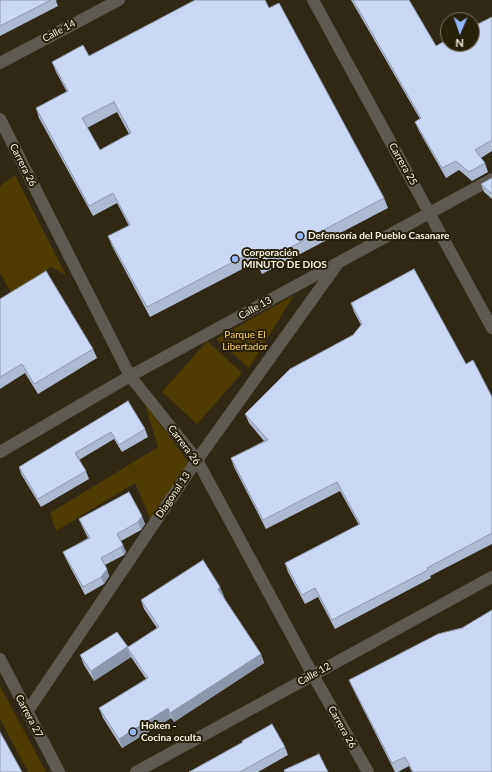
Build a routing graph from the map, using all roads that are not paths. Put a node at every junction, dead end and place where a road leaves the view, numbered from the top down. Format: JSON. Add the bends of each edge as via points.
{"nodes":[{"id":1,"x":119,"y":0,"type":"edge"},
{"id":2,"x":313,"y":0,"type":"edge"},
{"id":3,"x":0,"y":62,"type":"edge"},
{"id":4,"x":0,"y":119,"type":"edge"},
{"id":5,"x":492,"y":179,"type":"edge"},
{"id":6,"x":430,"y":213,"type":"junction"},
{"id":7,"x":339,"y":263,"type":"junction"},
{"id":8,"x":492,"y":328,"type":"edge"},
{"id":9,"x":130,"y":376,"type":"junction"},
{"id":10,"x":0,"y":452,"type":"edge"},
{"id":11,"x":197,"y":460,"type":"junction"},
{"id":12,"x":492,"y":577,"type":"edge"},
{"id":13,"x":0,"y":659,"type":"edge"},
{"id":14,"x":313,"y":675,"type":"junction"},
{"id":15,"x":27,"y":712,"type":"junction"},
{"id":16,"x":59,"y":772,"type":"edge"},
{"id":17,"x":136,"y":772,"type":"edge"},
{"id":18,"x":368,"y":772,"type":"edge"}],
"edges":[{"from":1,"to":3,"type":"street","name":"Calle 14"},
{"from":2,"to":6,"type":"street","name":"Carrera 25"},
{"from":4,"to":9,"type":"street","name":"Carrera 26"},
{"from":5,"to":6,"type":"street","name":"Calle 13"},
{"from":6,"to":7,"type":"street","name":"Calle 13"},
{"from":6,"to":8,"type":"street","name":"Carrera 25"},
{"from":7,"to":9,"type":"street","name":"Calle 13"},
{"from":7,"to":11,"type":"street","name":"Diagonal 13"},
{"from":9,"to":10,"type":"street","name":"Calle 13"},
{"from":9,"to":11,"type":"street","name":"Carrera 26"},
{"from":11,"to":14,"type":"street","name":"Carrera 26"},
{"from":11,"to":15,"type":"street","name":"Diagonal 13"},
{"from":12,"to":14,"type":"street","name":"Calle 12"},
{"from":13,"to":15,"type":"street","name":"Carrera 27"},
{"from":14,"to":17,"type":"street","name":"Calle 12"},
{"from":14,"to":18,"type":"street","name":"Carrera 26"},
{"from":15,"to":16,"type":"street","name":"Carrera 27"}]}
